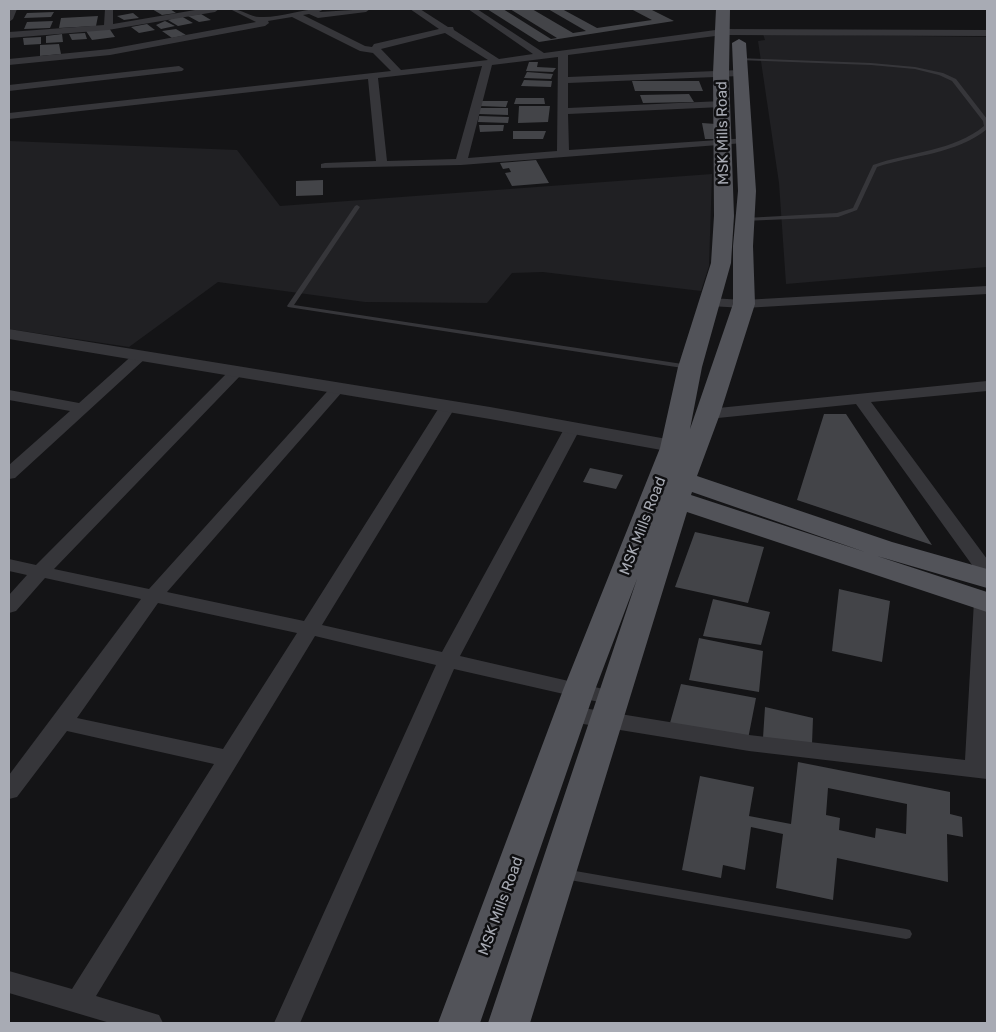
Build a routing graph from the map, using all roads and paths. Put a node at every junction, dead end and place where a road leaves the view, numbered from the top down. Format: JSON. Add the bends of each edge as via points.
{"nodes":[{"id":1,"x":13,"y":9,"type":"edge"},
{"id":2,"x":109,"y":9,"type":"edge"},
{"id":3,"x":215,"y":9,"type":"edge"},
{"id":4,"x":234,"y":9,"type":"edge"},
{"id":5,"x":320,"y":9,"type":"edge"},
{"id":6,"x":366,"y":9,"type":"edge"},
{"id":7,"x":414,"y":9,"type":"edge"},
{"id":8,"x":472,"y":9,"type":"edge"},
{"id":9,"x":310,"y":10,"type":"junction"},
{"id":10,"x":294,"y":14,"type":"junction"},
{"id":11,"x":9,"y":18,"type":"edge"},
{"id":12,"x":258,"y":20,"type":"junction"},
{"id":13,"x":731,"y":22,"type":"edge"},
{"id":14,"x":108,"y":27,"type":"junction"},
{"id":15,"x":450,"y":29,"type":"junction"},
{"id":16,"x":987,"y":33,"type":"edge"},
{"id":17,"x":9,"y":35,"type":"edge"},
{"id":18,"x":376,"y":50,"type":"junction"},
{"id":19,"x":564,"y":53,"type":"junction"},
{"id":20,"x":542,"y":56,"type":"junction"},
{"id":21,"x":9,"y":62,"type":"edge"},
{"id":22,"x":493,"y":62,"type":"junction"},
{"id":23,"x":734,"y":68,"type":"junction"},
{"id":24,"x":400,"y":72,"type":"junction"},
{"id":25,"x":373,"y":76,"type":"junction"},
{"id":26,"x":564,"y":80,"type":"junction"},
{"id":27,"x":9,"y":81,"type":"edge"},
{"id":28,"x":9,"y":88,"type":"edge"},
{"id":29,"x":722,"y":104,"type":"junction"},
{"id":30,"x":563,"y":111,"type":"junction"},
{"id":31,"x":9,"y":116,"type":"edge"},
{"id":32,"x":734,"y":141,"type":"junction"},
{"id":33,"x":563,"y":154,"type":"junction"},
{"id":34,"x":461,"y":162,"type":"junction"},
{"id":35,"x":382,"y":165,"type":"junction"},
{"id":36,"x":325,"y":166,"type":"dead end"},
{"id":37,"x":357,"y":206,"type":"dead end"},
{"id":38,"x":745,"y":220,"type":"junction"},
{"id":39,"x":987,"y":290,"type":"edge"},
{"id":40,"x":710,"y":302,"type":"junction"},
{"id":41,"x":744,"y":304,"type":"junction"},
{"id":42,"x":10,"y":336,"type":"edge"},
{"id":43,"x":141,"y":355,"type":"junction"},
{"id":44,"x":690,"y":367,"type":"junction"},
{"id":45,"x":237,"y":371,"type":"junction"},
{"id":46,"x":987,"y":386,"type":"edge"},
{"id":47,"x":338,"y":388,"type":"junction"},
{"id":48,"x":9,"y":395,"type":"edge"},
{"id":49,"x":861,"y":400,"type":"junction"},
{"id":50,"x":448,"y":406,"type":"junction"},
{"id":51,"x":82,"y":408,"type":"junction"},
{"id":52,"x":708,"y":414,"type":"junction"},
{"id":53,"x":572,"y":429,"type":"junction"},
{"id":54,"x":683,"y":449,"type":"junction"},
{"id":55,"x":9,"y":474,"type":"edge"},
{"id":56,"x":670,"y":486,"type":"junction"},
{"id":57,"x":9,"y":565,"type":"edge"},
{"id":58,"x":41,"y":571,"type":"junction"},
{"id":59,"x":987,"y":572,"type":"edge"},
{"id":60,"x":986,"y":594,"type":"edge"},
{"id":61,"x":154,"y":595,"type":"junction"},
{"id":62,"x":9,"y":607,"type":"edge"},
{"id":63,"x":311,"y":629,"type":"junction"},
{"id":64,"x":448,"y":660,"type":"junction"},
{"id":65,"x":575,"y":702,"type":"junction"},
{"id":66,"x":610,"y":709,"type":"junction"},
{"id":67,"x":62,"y":722,"type":"junction"},
{"id":68,"x":230,"y":759,"type":"junction"},
{"id":69,"x":981,"y":770,"type":"edge"},
{"id":70,"x":9,"y":791,"type":"edge"},
{"id":71,"x":557,"y":873,"type":"junction"},
{"id":72,"x":906,"y":934,"type":"dead end"},
{"id":73,"x":9,"y":982,"type":"edge"},
{"id":74,"x":78,"y":1002,"type":"junction"},
{"id":75,"x":150,"y":1023,"type":"edge"},
{"id":76,"x":287,"y":1023,"type":"edge"},
{"id":77,"x":459,"y":1023,"type":"edge"},
{"id":78,"x":509,"y":1023,"type":"edge"}],
"edges":[{"from":1,"to":11,"type":"street"},
{"from":2,"to":14,"type":"street"},
{"from":3,"to":14,"type":"street"},
{"from":4,"to":12,"type":"street"},
{"from":5,"to":9,"type":"street"},
{"from":6,"to":9,"type":"street","via":[[318,14]]},
{"from":7,"to":15,"type":"street"},
{"from":8,"to":20,"type":"street"},
{"from":9,"to":10,"type":"street"},
{"from":10,"to":12,"type":"street"},
{"from":10,"to":18,"type":"street","via":[[363,49]]},
{"from":12,"to":21,"type":"street","via":[[265,24],[110,52]]},
{"from":13,"to":16,"type":"street"},
{"from":13,"to":19,"type":"street"},
{"from":13,"to":23,"type":"main road","name":"MSK Mills Road"},
{"from":14,"to":17,"type":"street"},
{"from":15,"to":18,"type":"street","via":[[377,46]]},
{"from":15,"to":22,"type":"street"},
{"from":18,"to":24,"type":"street"},
{"from":19,"to":20,"type":"street"},
{"from":19,"to":26,"type":"street"},
{"from":20,"to":22,"type":"street"},
{"from":22,"to":24,"type":"street"},
{"from":22,"to":34,"type":"street"},
{"from":23,"to":26,"type":"street"},
{"from":23,"to":29,"type":"main road","name":"MSK Mills Road"},
{"from":23,"to":32,"type":"main road","name":"MSK Mills Road"},
{"from":23,"to":38,"type":"lane","via":[[877,64],[915,68],[954,80],[986,120],[987,126],[965,140],[874,166],[855,209],[848,212]]},
{"from":24,"to":25,"type":"street"},
{"from":25,"to":31,"type":"street"},
{"from":25,"to":35,"type":"street"},
{"from":26,"to":30,"type":"street"},
{"from":27,"to":28,"type":"street","via":[[177,64]]},
{"from":29,"to":30,"type":"street"},
{"from":29,"to":32,"type":"main road","name":"MSK Mills Road"},
{"from":30,"to":33,"type":"street"},
{"from":32,"to":33,"type":"street"},
{"from":32,"to":38,"type":"main road","name":"MSK Mills Road","via":[[747,191]]},
{"from":32,"to":40,"type":"main road","name":"MSK Mills Road","via":[[721,263]]},
{"from":33,"to":34,"type":"street"},
{"from":34,"to":35,"type":"street"},
{"from":35,"to":36,"type":"street"},
{"from":37,"to":44,"type":"lane","via":[[290,306]]},
{"from":38,"to":41,"type":"main road","name":"MSK Mills Road"},
{"from":39,"to":41,"type":"street"},
{"from":40,"to":41,"type":"street"},
{"from":40,"to":44,"type":"main road","name":"MSK Mills Road"},
{"from":41,"to":52,"type":"main road","name":"MSK Mills Road"},
{"from":42,"to":43,"type":"street"},
{"from":43,"to":45,"type":"street"},
{"from":43,"to":51,"type":"street"},
{"from":44,"to":54,"type":"main road","name":"MSK Mills Road"},
{"from":45,"to":47,"type":"street"},
{"from":45,"to":58,"type":"street"},
{"from":46,"to":49,"type":"street"},
{"from":47,"to":50,"type":"street"},
{"from":47,"to":61,"type":"street"},
{"from":48,"to":51,"type":"street"},
{"from":49,"to":52,"type":"street"},
{"from":49,"to":59,"type":"street"},
{"from":50,"to":53,"type":"street"},
{"from":50,"to":63,"type":"street"},
{"from":51,"to":55,"type":"street"},
{"from":52,"to":54,"type":"main road","name":"MSK Mills Road"},
{"from":53,"to":54,"type":"street"},
{"from":53,"to":64,"type":"street"},
{"from":54,"to":56,"type":"main road","name":"MSK Mills Road"},
{"from":56,"to":60,"type":"main road"},
{"from":56,"to":65,"type":"main road","name":"MSK Mills Road"},
{"from":56,"to":66,"type":"main road","name":"MSK Mills Road"},
{"from":57,"to":58,"type":"street"},
{"from":58,"to":61,"type":"street"},
{"from":58,"to":62,"type":"street"},
{"from":60,"to":69,"type":"street"},
{"from":61,"to":63,"type":"street"},
{"from":61,"to":67,"type":"street"},
{"from":63,"to":64,"type":"street"},
{"from":63,"to":68,"type":"street"},
{"from":64,"to":65,"type":"street"},
{"from":64,"to":76,"type":"street"},
{"from":65,"to":66,"type":"street"},
{"from":65,"to":77,"type":"main road","name":"MSK Mills Road"},
{"from":66,"to":69,"type":"street","via":[[750,744]]},
{"from":66,"to":71,"type":"main road","name":"MSK Mills Road"},
{"from":67,"to":68,"type":"street"},
{"from":67,"to":70,"type":"street"},
{"from":68,"to":74,"type":"street"},
{"from":71,"to":72,"type":"lane"},
{"from":71,"to":78,"type":"main road","name":"MSK Mills Road"},
{"from":73,"to":74,"type":"street"},
{"from":74,"to":75,"type":"street"}]}
